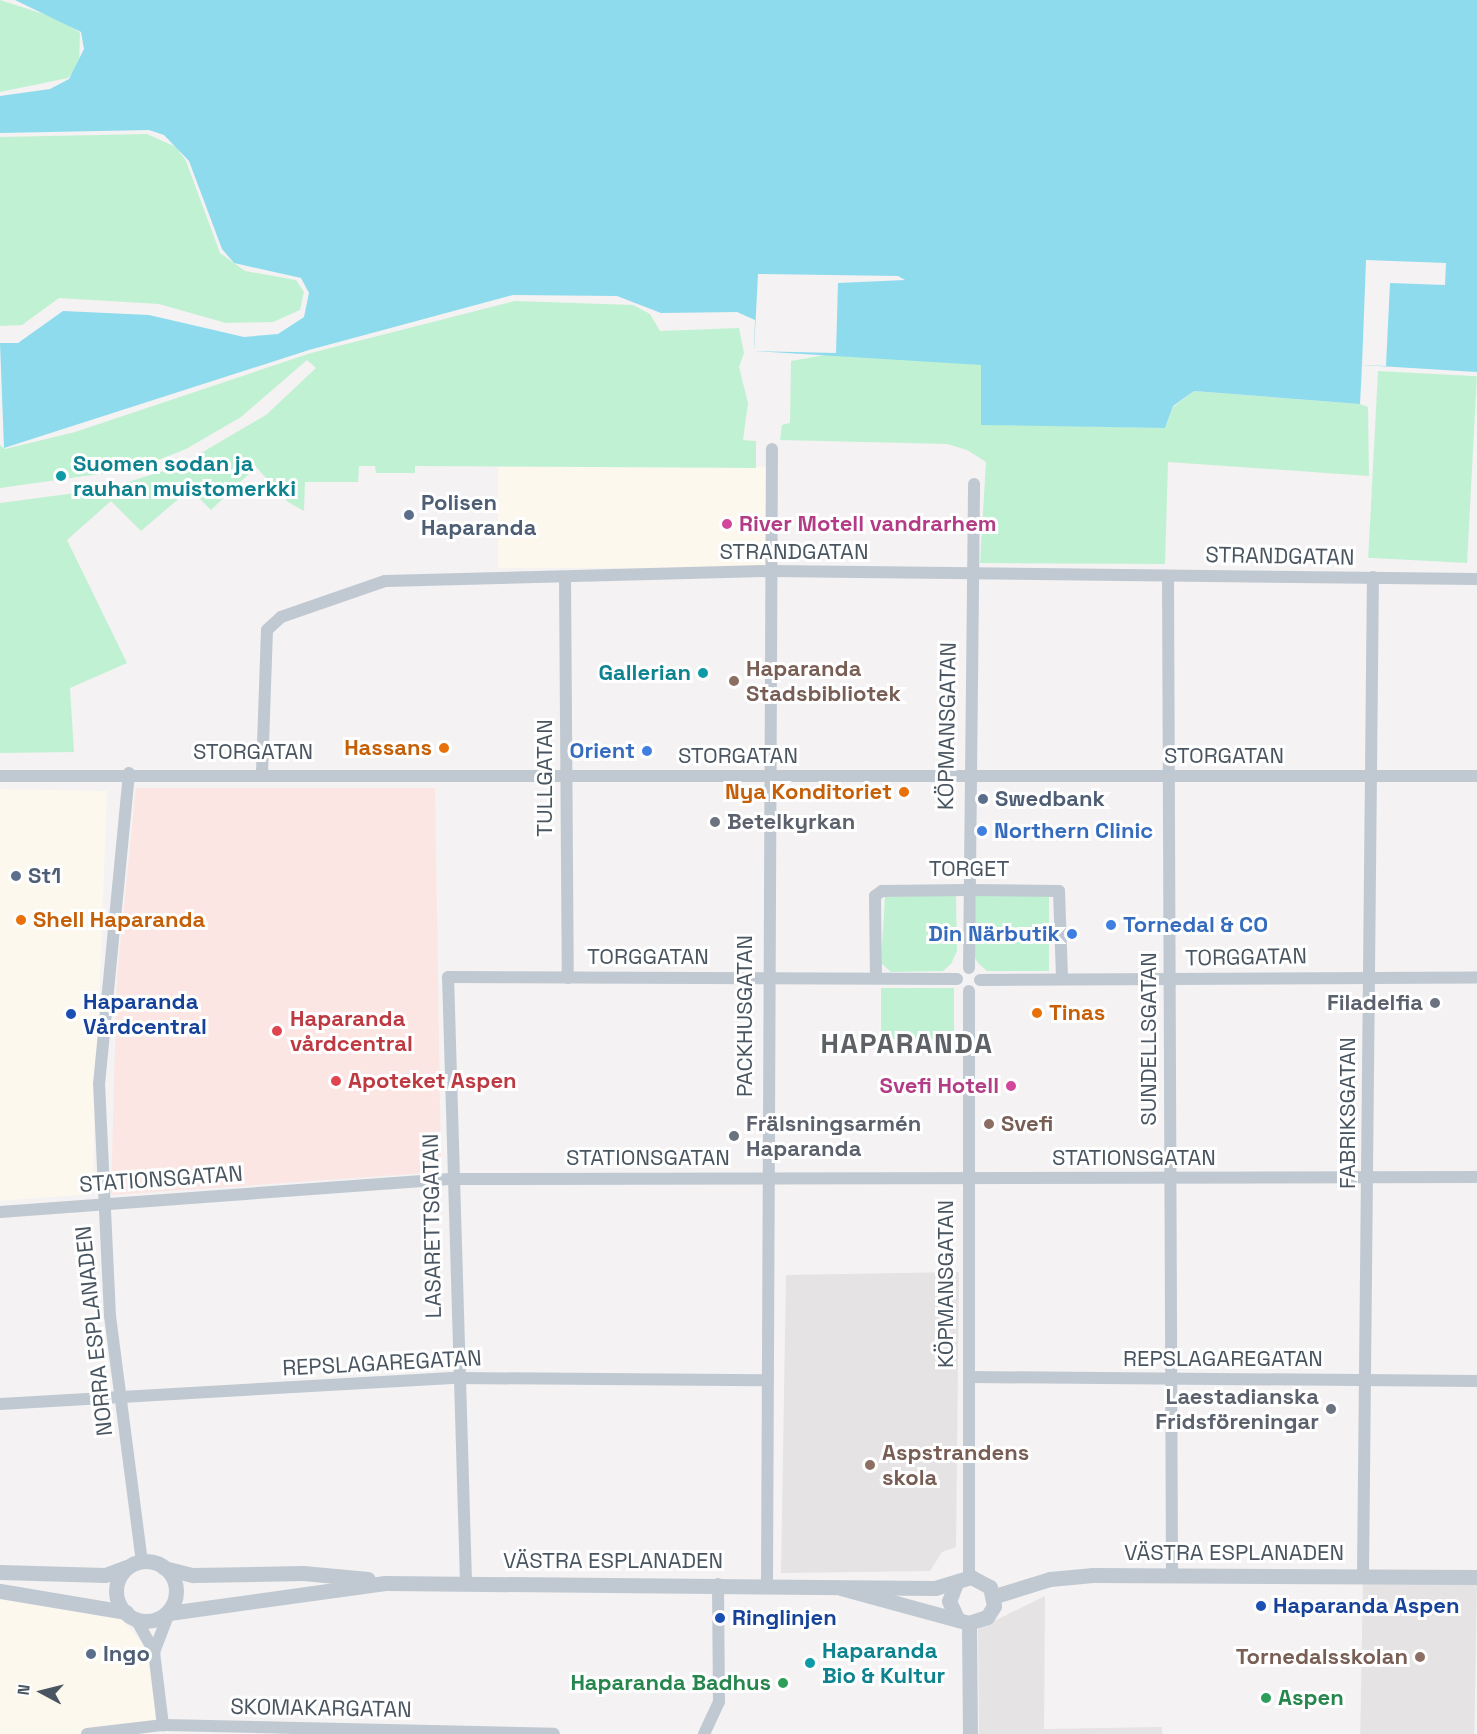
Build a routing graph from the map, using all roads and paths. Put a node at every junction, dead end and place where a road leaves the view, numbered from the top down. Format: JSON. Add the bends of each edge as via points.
{"nodes":[{"id":1,"x":772,"y":449,"type":"dead end"},
{"id":2,"x":974,"y":484,"type":"dead end"},
{"id":3,"x":770,"y":572,"type":"junction"},
{"id":4,"x":971,"y":574,"type":"junction"},
{"id":5,"x":1168,"y":576,"type":"junction"},
{"id":6,"x":565,"y":577,"type":"junction"},
{"id":7,"x":1373,"y":578,"type":"junction"},
{"id":8,"x":1477,"y":579,"type":"edge"},
{"id":9,"x":129,"y":773,"type":"junction"},
{"id":10,"x":262,"y":773,"type":"junction"},
{"id":11,"x":0,"y":776,"type":"edge"},
{"id":12,"x":968,"y":776,"type":"junction"},
{"id":13,"x":1370,"y":776,"type":"junction"},
{"id":14,"x":566,"y":777,"type":"junction"},
{"id":15,"x":769,"y":777,"type":"junction"},
{"id":16,"x":1477,"y":777,"type":"edge"},
{"id":17,"x":1168,"y":778,"type":"junction"},
{"id":18,"x":969,"y":890,"type":"junction"},
{"id":19,"x":969,"y":968,"type":"junction"},
{"id":20,"x":1368,"y":976,"type":"junction"},
{"id":21,"x":448,"y":977,"type":"joint"},
{"id":22,"x":1477,"y":977,"type":"edge"},
{"id":23,"x":568,"y":978,"type":"junction"},
{"id":24,"x":766,"y":978,"type":"junction"},
{"id":25,"x":876,"y":978,"type":"junction"},
{"id":26,"x":957,"y":979,"type":"junction"},
{"id":27,"x":1062,"y":979,"type":"junction"},
{"id":28,"x":1170,"y":979,"type":"junction"},
{"id":29,"x":980,"y":980,"type":"junction"},
{"id":30,"x":969,"y":991,"type":"junction"},
{"id":31,"x":1477,"y":1177,"type":"edge"},
{"id":32,"x":767,"y":1178,"type":"junction"},
{"id":33,"x":1370,"y":1178,"type":"junction"},
{"id":34,"x":453,"y":1179,"type":"junction"},
{"id":35,"x":968,"y":1179,"type":"junction"},
{"id":36,"x":1171,"y":1179,"type":"junction"},
{"id":37,"x":103,"y":1203,"type":"junction"},
{"id":38,"x":0,"y":1212,"type":"edge"},
{"id":39,"x":969,"y":1377,"type":"junction"},
{"id":40,"x":456,"y":1378,"type":"junction"},
{"id":41,"x":767,"y":1380,"type":"junction"},
{"id":42,"x":1170,"y":1380,"type":"junction"},
{"id":43,"x":1368,"y":1380,"type":"junction"},
{"id":44,"x":1477,"y":1381,"type":"edge"},
{"id":45,"x":121,"y":1398,"type":"junction"},
{"id":46,"x":0,"y":1404,"type":"edge"},
{"id":47,"x":142,"y":1561,"type":"junction"},
{"id":48,"x":127,"y":1567,"type":"junction"},
{"id":49,"x":164,"y":1568,"type":"junction"},
{"id":50,"x":0,"y":1572,"type":"edge"},
{"id":51,"x":1172,"y":1573,"type":"junction"},
{"id":52,"x":1363,"y":1575,"type":"junction"},
{"id":53,"x":1477,"y":1577,"type":"edge"},
{"id":54,"x":963,"y":1580,"type":"junction"},
{"id":55,"x":466,"y":1582,"type":"junction"},
{"id":56,"x":386,"y":1583,"type":"junction"},
{"id":57,"x":718,"y":1584,"type":"junction"},
{"id":58,"x":767,"y":1584,"type":"junction"},
{"id":59,"x":841,"y":1588,"type":"junction"},
{"id":60,"x":0,"y":1591,"type":"edge"},
{"id":61,"x":995,"y":1596,"type":"junction"},
{"id":62,"x":170,"y":1613,"type":"junction"},
{"id":63,"x":131,"y":1616,"type":"junction"},
{"id":64,"x":963,"y":1621,"type":"junction"},
{"id":65,"x":154,"y":1652,"type":"junction"},
{"id":66,"x":163,"y":1725,"type":"junction"},
{"id":67,"x":290,"y":1732,"type":"edge"},
{"id":68,"x":87,"y":1734,"type":"edge"},
{"id":69,"x":554,"y":1734,"type":"edge"},
{"id":70,"x":704,"y":1734,"type":"edge"},
{"id":71,"x":970,"y":1734,"type":"edge"}],
"edges":[{"from":1,"to":3,"type":"street","name":"PACKHUSGATAN"},
{"from":2,"to":4,"type":"street","name":"KÖPMANSGATAN"},
{"from":3,"to":4,"type":"street","name":"STRANDGATAN"},
{"from":3,"to":6,"type":"street","name":"STRANDGATAN"},
{"from":3,"to":15,"type":"street","name":"PACKHUSGATAN"},
{"from":4,"to":5,"type":"street","name":"STRANDGATAN"},
{"from":4,"to":12,"type":"street","name":"KÖPMANSGATAN"},
{"from":5,"to":7,"type":"street","name":"STRANDGATAN"},
{"from":5,"to":17,"type":"street","name":"SUNDELLSGATAN"},
{"from":6,"to":10,"type":"street","name":"STRANDGATAN","via":[[385,581],[276,620],[265,643]]},
{"from":6,"to":14,"type":"street","name":"TULLGATAN"},
{"from":7,"to":8,"type":"street","name":"STRANDGATAN"},
{"from":7,"to":13,"type":"street","name":"FABRIKSGATAN"},
{"from":9,"to":10,"type":"street","name":"STORGATAN"},
{"from":9,"to":11,"type":"street","name":"STORGATAN"},
{"from":9,"to":37,"type":"street","name":"NORRA ESPLANADEN","via":[[101,1030]]},
{"from":10,"to":14,"type":"street","name":"STORGATAN"},
{"from":12,"to":15,"type":"street","name":"STORGATAN"},
{"from":12,"to":17,"type":"street","name":"STORGATAN"},
{"from":12,"to":18,"type":"street","name":"KÖPMANSGATAN"},
{"from":13,"to":16,"type":"street","name":"STORGATAN"},
{"from":13,"to":17,"type":"street","name":"STORGATAN"},
{"from":13,"to":20,"type":"street","name":"FABRIKSGATAN"},
{"from":14,"to":15,"type":"street","name":"STORGATAN"},
{"from":14,"to":23,"type":"street","name":"TULLGATAN"},
{"from":15,"to":24,"type":"street","name":"PACKHUSGATAN"},
{"from":17,"to":28,"type":"street","name":"SUNDELLSGATAN"},
{"from":18,"to":19,"type":"street","name":"KÖPMANSGATAN"},
{"from":18,"to":25,"type":"street","name":"TORGET","via":[[882,891],[875,896]]},
{"from":18,"to":27,"type":"street","name":"TORGET","via":[[1059,891]]},
{"from":19,"to":26,"type":"street"},
{"from":19,"to":29,"type":"street"},
{"from":20,"to":22,"type":"street","name":"TORGGATAN"},
{"from":20,"to":28,"type":"street","name":"TORGGATAN"},
{"from":20,"to":33,"type":"street","name":"FABRIKSGATAN"},
{"from":21,"to":23,"type":"street","name":"TORGGATAN"},
{"from":21,"to":34,"type":"street","name":"LASARETTSGATAN"},
{"from":23,"to":24,"type":"street","name":"TORGGATAN"},
{"from":24,"to":25,"type":"street","name":"TORGGATAN"},
{"from":24,"to":32,"type":"street","name":"PACKHUSGATAN"},
{"from":25,"to":26,"type":"street","name":"TORGGATAN"},
{"from":26,"to":30,"type":"street"},
{"from":27,"to":28,"type":"street","name":"TORGGATAN"},
{"from":27,"to":29,"type":"street","name":"TORGGATAN"},
{"from":28,"to":36,"type":"street","name":"SUNDELLSGATAN"},
{"from":29,"to":30,"type":"street"},
{"from":30,"to":35,"type":"street","name":"KÖPMANSGATAN"},
{"from":31,"to":33,"type":"street","name":"STATIONSGATAN"},
{"from":32,"to":34,"type":"street","name":"STATIONSGATAN"},
{"from":32,"to":35,"type":"street","name":"STATIONSGATAN"},
{"from":32,"to":41,"type":"street","name":"PACKHUSGATAN"},
{"from":33,"to":36,"type":"street","name":"STATIONSGATAN"},
{"from":33,"to":43,"type":"street","name":"FABRIKSGATAN"},
{"from":34,"to":37,"type":"street","name":"STATIONSGATAN"},
{"from":34,"to":40,"type":"street","name":"LASARETTSGATAN"},
{"from":35,"to":36,"type":"street","name":"STATIONSGATAN"},
{"from":35,"to":39,"type":"street","name":"KÖPMANSGATAN"},
{"from":36,"to":42,"type":"street","name":"SUNDELLSGATAN"},
{"from":37,"to":38,"type":"street","name":"STATIONSGATAN"},
{"from":37,"to":45,"type":"street","name":"NORRA ESPLANADEN"},
{"from":39,"to":42,"type":"street","name":"REPSLAGAREGATAN"},
{"from":39,"to":54,"type":"street","name":"KÖPMANSGATAN"},
{"from":40,"to":41,"type":"street","name":"REPSLAGAREGATAN"},
{"from":40,"to":45,"type":"street","name":"REPSLAGAREGATAN"},
{"from":40,"to":55,"type":"street","name":"LASARETTSGATAN"},
{"from":41,"to":58,"type":"street","name":"PACKHUSGATAN"},
{"from":42,"to":43,"type":"street","name":"REPSLAGAREGATAN"},
{"from":42,"to":51,"type":"street","name":"SUNDELLSGATAN"},
{"from":43,"to":44,"type":"street","name":"REPSLAGAREGATAN"},
{"from":43,"to":52,"type":"street","name":"FABRIKSGATAN"},
{"from":45,"to":46,"type":"street","name":"REPSLAGAREGATAN"},
{"from":45,"to":47,"type":"street","name":"NORRA ESPLANADEN"},
{"from":47,"to":48,"type":"street"},
{"from":47,"to":49,"type":"street"},
{"from":48,"to":50,"type":"street","via":[[105,1575]]},
{"from":48,"to":63,"type":"street","via":[[116,1590]]},
{"from":49,"to":56,"type":"street","name":"VÄSTRA ESPLANADEN","via":[[193,1575],[303,1573]]},
{"from":49,"to":62,"type":"street","via":[[176,1590]]},
{"from":51,"to":52,"type":"street","name":"VÄSTRA ESPLANADEN"},
{"from":51,"to":61,"type":"street","name":"VÄSTRA ESPLANADEN","via":[[1059,1577]]},
{"from":52,"to":53,"type":"street","name":"VÄSTRA ESPLANADEN"},
{"from":54,"to":59,"type":"street","name":"VÄSTRA ESPLANADEN"},
{"from":54,"to":61,"type":"street","via":[[986,1582]]},
{"from":54,"to":64,"type":"street","via":[[949,1601]]},
{"from":55,"to":56,"type":"street","name":"VÄSTRA ESPLANADEN"},
{"from":55,"to":57,"type":"street","name":"VÄSTRA ESPLANADEN"},
{"from":56,"to":62,"type":"street","name":"VÄSTRA ESPLANADEN"},
{"from":57,"to":58,"type":"street","name":"VÄSTRA ESPLANADEN"},
{"from":57,"to":70,"type":"street","via":[[719,1702]]},
{"from":58,"to":59,"type":"street","name":"VÄSTRA ESPLANADEN"},
{"from":59,"to":64,"type":"street","name":"VÄSTRA ESPLANADEN"},
{"from":60,"to":63,"type":"street"},
{"from":61,"to":64,"type":"street","via":[[987,1617]]},
{"from":62,"to":63,"type":"street","via":[[162,1619]]},
{"from":62,"to":65,"type":"street"},
{"from":63,"to":65,"type":"street"},
{"from":64,"to":71,"type":"street"},
{"from":65,"to":66,"type":"street"},
{"from":66,"to":67,"type":"street","name":"SKOMAKARGATAN"},
{"from":66,"to":68,"type":"street","name":"SKOMAKARGATAN"},
{"from":67,"to":69,"type":"street","name":"SKOMAKARGATAN"}]}
